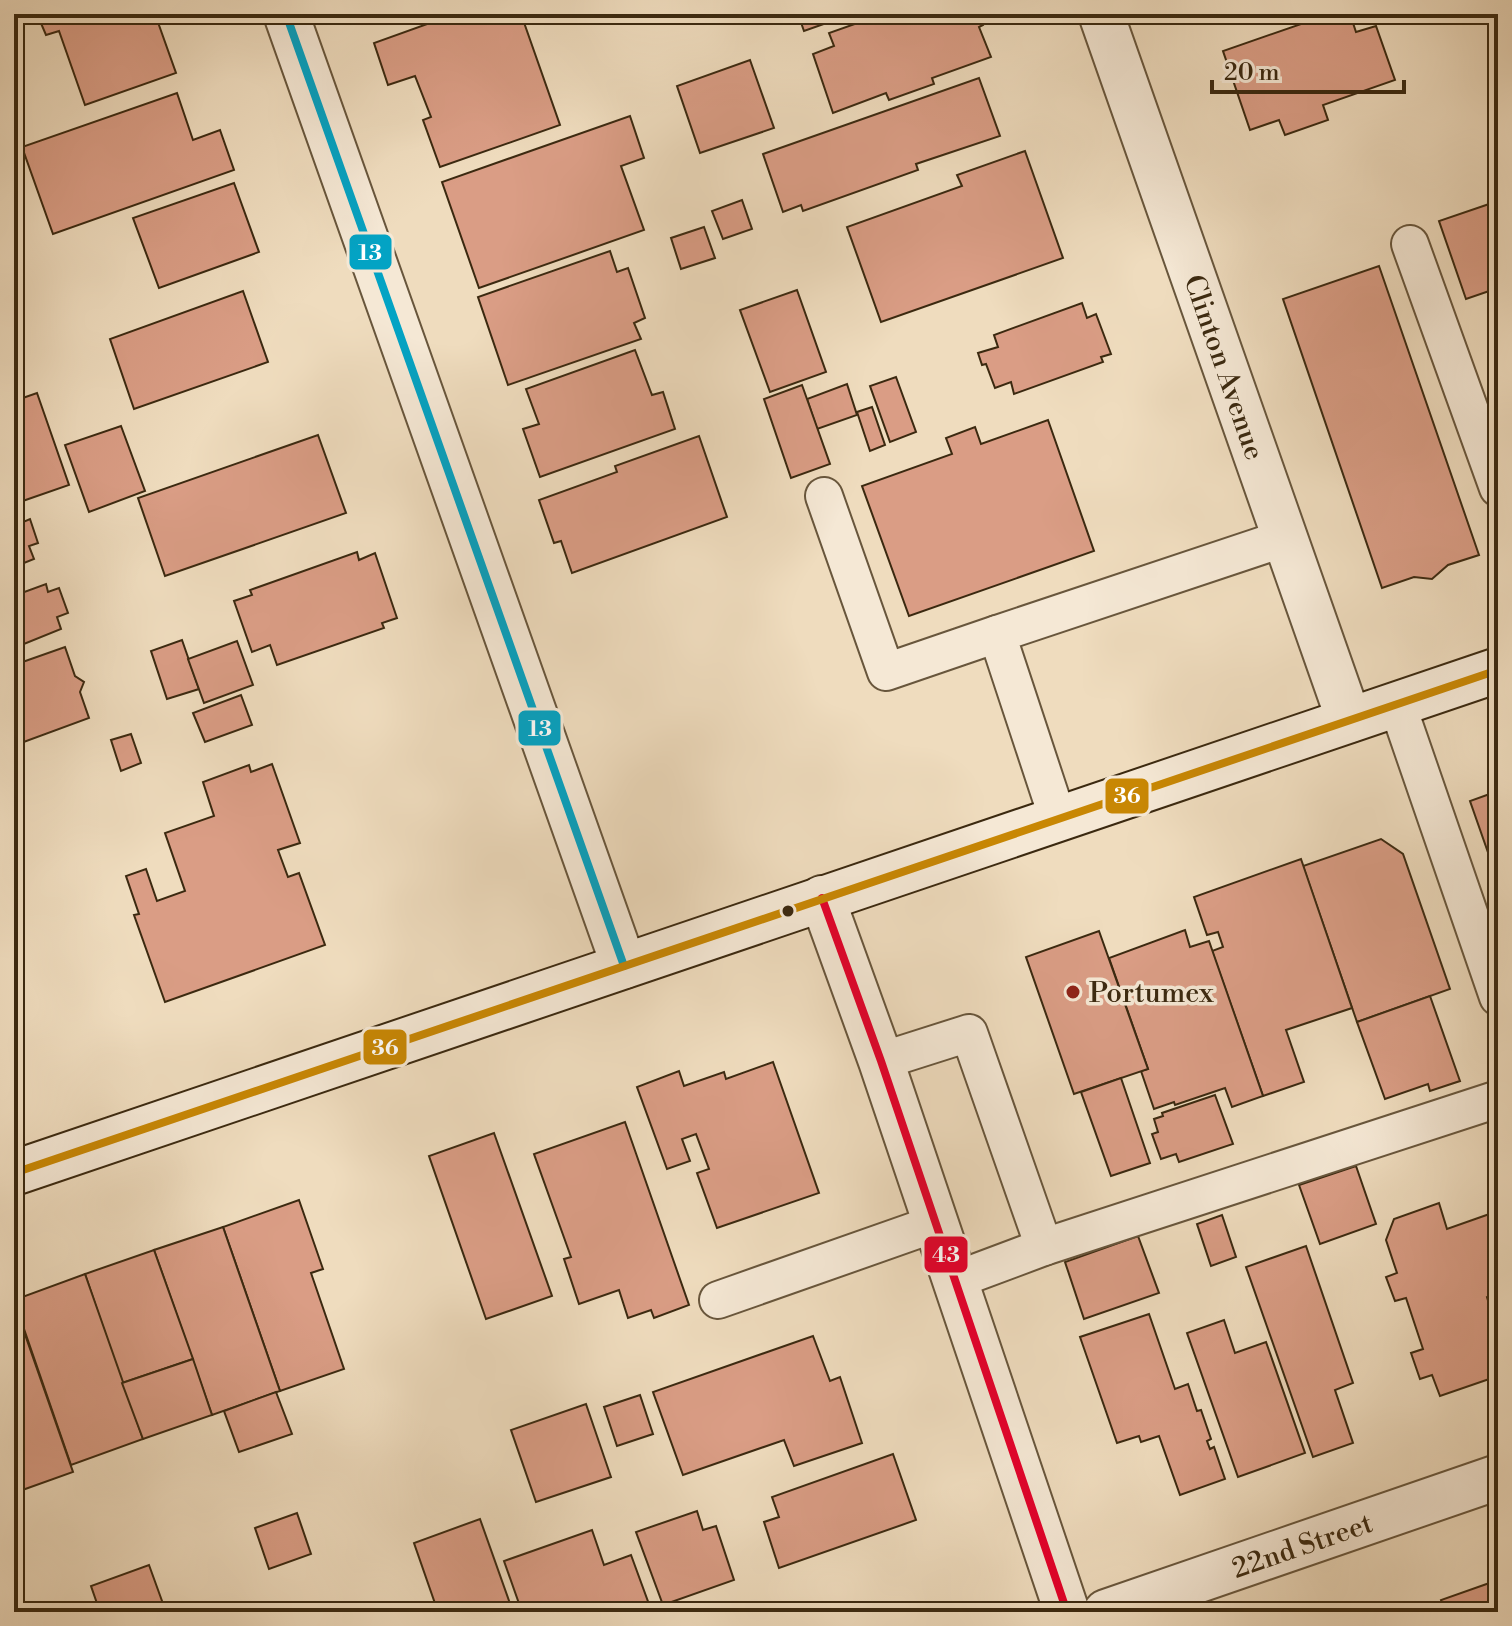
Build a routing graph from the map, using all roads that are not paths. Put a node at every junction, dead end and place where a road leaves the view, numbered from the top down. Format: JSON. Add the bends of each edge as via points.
{"nodes":[{"id":1,"x":286,"y":14,"type":"edge"},
{"id":2,"x":1101,"y":14,"type":"edge"},
{"id":3,"x":1410,"y":244,"type":"dead end"},
{"id":4,"x":1498,"y":488,"type":"edge"},
{"id":5,"x":824,"y":496,"type":"dead end"},
{"id":6,"x":1285,"y":538,"type":"junction"},
{"id":7,"x":997,"y":634,"type":"junction"},
{"id":8,"x":1498,"y":670,"type":"edge"},
{"id":9,"x":1397,"y":704,"type":"junction"},
{"id":10,"x":1349,"y":720,"type":"junction"},
{"id":11,"x":1058,"y":819,"type":"junction"},
{"id":12,"x":822,"y":898,"type":"junction"},
{"id":13,"x":624,"y":966,"type":"junction"},
{"id":14,"x":1498,"y":997,"type":"edge"},
{"id":15,"x":881,"y":1061,"type":"junction"},
{"id":16,"x":1498,"y":1099,"type":"edge"},
{"id":17,"x":14,"y":1173,"type":"edge"},
{"id":18,"x":934,"y":1224,"type":"junction"},
{"id":19,"x":1044,"y":1247,"type":"junction"},
{"id":20,"x":953,"y":1281,"type":"junction"},
{"id":21,"x":718,"y":1300,"type":"dead end"},
{"id":22,"x":1498,"y":1477,"type":"edge"},
{"id":23,"x":1067,"y":1612,"type":"edge"},
{"id":24,"x":1106,"y":1612,"type":"edge"}],
"edges":[{"from":1,"to":13,"type":"street"},
{"from":2,"to":6,"type":"street","name":"Clinton Avenue"},
{"from":3,"to":4,"type":"lane"},
{"from":5,"to":7,"type":"lane","via":[[886,672]]},
{"from":6,"to":7,"type":"lane"},
{"from":6,"to":10,"type":"street","name":"Clinton Avenue"},
{"from":7,"to":11,"type":"lane"},
{"from":8,"to":9,"type":"street"},
{"from":9,"to":10,"type":"street"},
{"from":9,"to":14,"type":"lane"},
{"from":10,"to":11,"type":"street"},
{"from":11,"to":12,"type":"street"},
{"from":12,"to":13,"type":"street"},
{"from":12,"to":15,"type":"street"},
{"from":13,"to":17,"type":"street"},
{"from":15,"to":18,"type":"street"},
{"from":15,"to":19,"type":"lane","via":[[969,1033]]},
{"from":16,"to":19,"type":"lane"},
{"from":18,"to":20,"type":"street"},
{"from":18,"to":21,"type":"lane"},
{"from":19,"to":20,"type":"lane"},
{"from":20,"to":23,"type":"street"},
{"from":22,"to":24,"type":"street","name":"22nd Street"}]}
